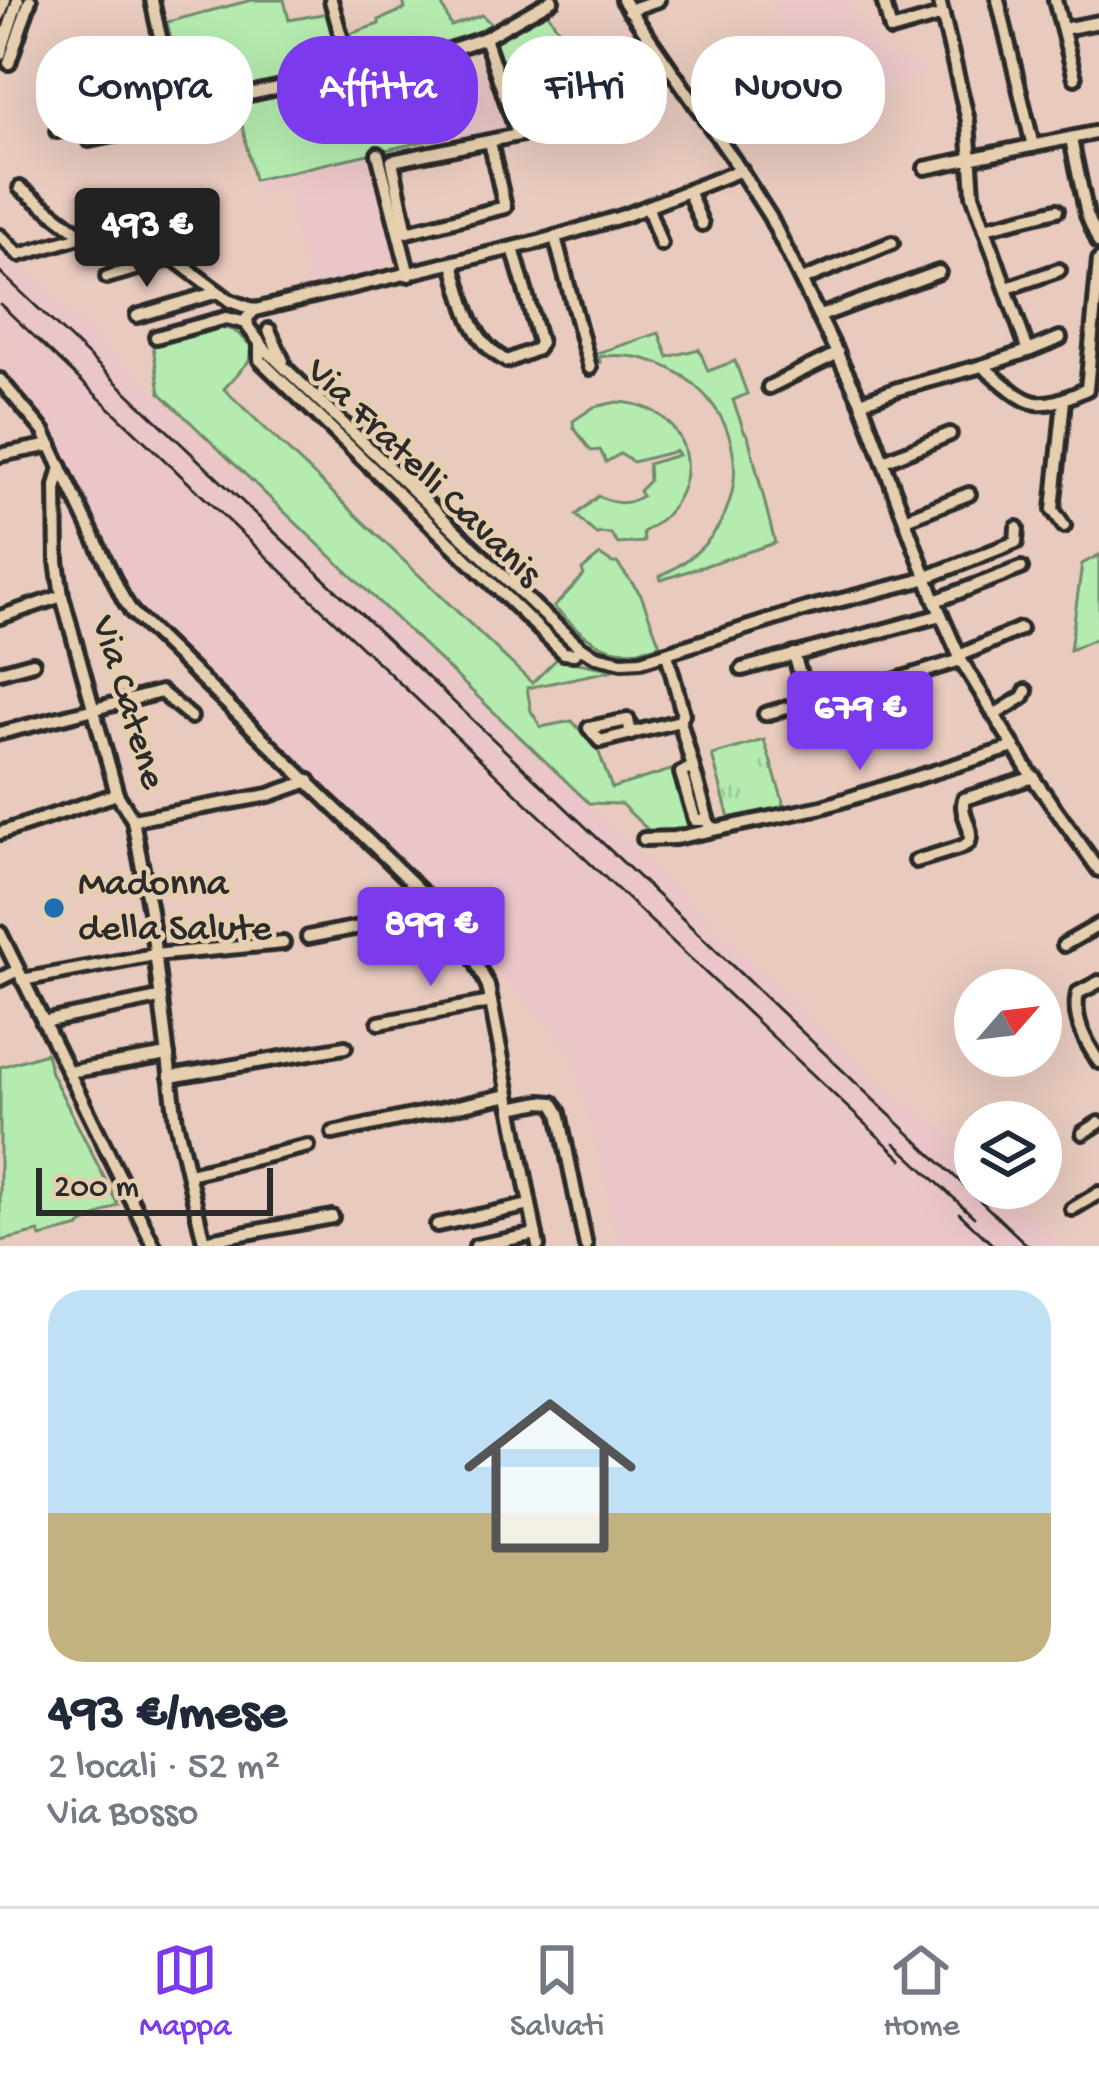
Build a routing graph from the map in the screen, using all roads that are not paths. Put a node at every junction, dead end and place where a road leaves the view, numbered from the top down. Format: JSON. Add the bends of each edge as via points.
{"nodes":[{"id":1,"x":5,"y":0,"type":"edge"},
{"id":2,"x":18,"y":0,"type":"edge"},
{"id":3,"x":30,"y":0,"type":"edge"},
{"id":4,"x":152,"y":0,"type":"edge"},
{"id":5,"x":350,"y":0,"type":"edge"},
{"id":6,"x":552,"y":0,"type":"edge"},
{"id":7,"x":658,"y":0,"type":"edge"},
{"id":8,"x":883,"y":0,"type":"edge"},
{"id":9,"x":939,"y":0,"type":"edge"},
{"id":10,"x":998,"y":0,"type":"edge"},
{"id":11,"x":1055,"y":0,"type":"edge"},
{"id":12,"x":332,"y":3,"type":"edge"},
{"id":13,"x":626,"y":5,"type":"edge"},
{"id":14,"x":0,"y":15,"type":"edge"},
{"id":15,"x":943,"y":15,"type":"junction"},
{"id":16,"x":1099,"y":22,"type":"edge"},
{"id":17,"x":1063,"y":29,"type":"junction"},
{"id":18,"x":161,"y":36,"type":"edge"},
{"id":19,"x":341,"y":36,"type":"edge"},
{"id":20,"x":484,"y":38,"type":"junction"},
{"id":21,"x":478,"y":40,"type":"edge"},
{"id":22,"x":5,"y":59,"type":"edge"},
{"id":23,"x":1075,"y":78,"type":"dead end"},
{"id":24,"x":502,"y":89,"type":"edge"},
{"id":25,"x":1099,"y":132,"type":"edge"},
{"id":26,"x":502,"y":139,"type":"edge"},
{"id":27,"x":1070,"y":139,"type":"junction"},
{"id":28,"x":490,"y":142,"type":"junction"},
{"id":29,"x":1034,"y":146,"type":"junction"},
{"id":30,"x":378,"y":154,"type":"dead end"},
{"id":31,"x":971,"y":159,"type":"junction"},
{"id":32,"x":925,"y":168,"type":"dead end"},
{"id":33,"x":741,"y":170,"type":"junction"},
{"id":34,"x":20,"y":188,"type":"dead end"},
{"id":35,"x":689,"y":193,"type":"junction"},
{"id":36,"x":648,"y":208,"type":"junction"},
{"id":37,"x":1057,"y":209,"type":"dead end"},
{"id":38,"x":702,"y":224,"type":"dead end"},
{"id":39,"x":986,"y":228,"type":"junction"},
{"id":40,"x":0,"y":236,"type":"edge"},
{"id":41,"x":83,"y":236,"type":"junction"},
{"id":42,"x":555,"y":237,"type":"junction"},
{"id":43,"x":892,"y":243,"type":"dead end"},
{"id":44,"x":1099,"y":243,"type":"edge"},
{"id":45,"x":662,"y":244,"type":"dead end"},
{"id":46,"x":513,"y":248,"type":"junction"},
{"id":47,"x":170,"y":259,"type":"junction"},
{"id":48,"x":1099,"y":260,"type":"edge"},
{"id":49,"x":453,"y":264,"type":"junction"},
{"id":50,"x":1059,"y":270,"type":"dead end"},
{"id":51,"x":939,"y":272,"type":"dead end"},
{"id":52,"x":409,"y":274,"type":"junction"},
{"id":53,"x":107,"y":277,"type":"dead end"},
{"id":54,"x":802,"y":280,"type":"junction"},
{"id":55,"x":1006,"y":288,"type":"junction"},
{"id":56,"x":215,"y":293,"type":"junction"},
{"id":57,"x":137,"y":316,"type":"dead end"},
{"id":58,"x":820,"y":316,"type":"junction"},
{"id":59,"x":258,"y":323,"type":"junction"},
{"id":60,"x":155,"y":338,"type":"dead end"},
{"id":61,"x":1060,"y":338,"type":"dead end"},
{"id":62,"x":1028,"y":351,"type":"junction"},
{"id":63,"x":838,"y":352,"type":"junction"},
{"id":64,"x":982,"y":367,"type":"junction"},
{"id":65,"x":590,"y":368,"type":"dead end"},
{"id":66,"x":0,"y":380,"type":"edge"},
{"id":67,"x":769,"y":387,"type":"dead end"},
{"id":68,"x":1064,"y":400,"type":"junction"},
{"id":69,"x":861,"y":402,"type":"junction"},
{"id":70,"x":950,"y":434,"type":"dead end"},
{"id":71,"x":51,"y":445,"type":"junction"},
{"id":72,"x":0,"y":455,"type":"edge"},
{"id":73,"x":884,"y":461,"type":"junction"},
{"id":74,"x":61,"y":467,"type":"junction"},
{"id":75,"x":969,"y":494,"type":"dead end"},
{"id":76,"x":905,"y":519,"type":"junction"},
{"id":77,"x":1064,"y":526,"type":"dead end"},
{"id":78,"x":1017,"y":529,"type":"dead end"},
{"id":79,"x":1021,"y":568,"type":"dead end"},
{"id":80,"x":926,"y":577,"type":"junction"},
{"id":81,"x":62,"y":596,"type":"junction"},
{"id":82,"x":935,"y":601,"type":"junction"},
{"id":83,"x":941,"y":614,"type":"junction"},
{"id":84,"x":0,"y":616,"type":"edge"},
{"id":85,"x":1019,"y":629,"type":"dead end"},
{"id":86,"x":576,"y":644,"type":"junction"},
{"id":87,"x":667,"y":654,"type":"junction"},
{"id":88,"x":794,"y":654,"type":"junction"},
{"id":89,"x":960,"y":658,"type":"junction"},
{"id":90,"x":33,"y":663,"type":"dead end"},
{"id":91,"x":742,"y":669,"type":"dead end"},
{"id":92,"x":0,"y":672,"type":"edge"},
{"id":93,"x":1026,"y":691,"type":"dead end"},
{"id":94,"x":812,"y":706,"type":"dead end"},
{"id":95,"x":92,"y":708,"type":"junction"},
{"id":96,"x":765,"y":714,"type":"dead end"},
{"id":97,"x":994,"y":715,"type":"junction"},
{"id":98,"x":190,"y":717,"type":"dead end"},
{"id":99,"x":680,"y":722,"type":"junction"},
{"id":100,"x":0,"y":734,"type":"edge"},
{"id":101,"x":631,"y":734,"type":"dead end"},
{"id":102,"x":1017,"y":752,"type":"junction"},
{"id":103,"x":1035,"y":777,"type":"junction"},
{"id":104,"x":309,"y":781,"type":"junction"},
{"id":105,"x":117,"y":794,"type":"junction"},
{"id":106,"x":134,"y":820,"type":"junction"},
{"id":107,"x":716,"y":829,"type":"junction"},
{"id":108,"x":0,"y":832,"type":"edge"},
{"id":109,"x":644,"y":839,"type":"dead end"},
{"id":110,"x":916,"y":861,"type":"dead end"},
{"id":111,"x":1099,"y":865,"type":"edge"},
{"id":112,"x":428,"y":896,"type":"junction"},
{"id":113,"x":1099,"y":925,"type":"edge"},
{"id":114,"x":0,"y":933,"type":"edge"},
{"id":115,"x":308,"y":937,"type":"dead end"},
{"id":116,"x":283,"y":943,"type":"dead end"},
{"id":117,"x":1064,"y":945,"type":"dead end"},
{"id":118,"x":154,"y":956,"type":"junction"},
{"id":119,"x":20,"y":975,"type":"junction"},
{"id":120,"x":0,"y":979,"type":"edge"},
{"id":121,"x":1099,"y":982,"type":"edge"},
{"id":122,"x":159,"y":998,"type":"junction"},
{"id":123,"x":491,"y":1002,"type":"junction"},
{"id":124,"x":43,"y":1022,"type":"junction"},
{"id":125,"x":379,"y":1023,"type":"dead end"},
{"id":126,"x":345,"y":1047,"type":"dead end"},
{"id":127,"x":169,"y":1055,"type":"junction"},
{"id":128,"x":1098,"y":1059,"type":"edge"},
{"id":129,"x":68,"y":1072,"type":"junction"},
{"id":130,"x":170,"y":1077,"type":"junction"},
{"id":131,"x":510,"y":1101,"type":"junction"},
{"id":132,"x":1099,"y":1124,"type":"edge"},
{"id":133,"x":333,"y":1133,"type":"dead end"},
{"id":134,"x":1083,"y":1133,"type":"dead end"},
{"id":135,"x":308,"y":1146,"type":"dead end"},
{"id":136,"x":189,"y":1174,"type":"junction"},
{"id":137,"x":1099,"y":1193,"type":"edge"},
{"id":138,"x":530,"y":1205,"type":"junction"},
{"id":139,"x":1072,"y":1210,"type":"dead end"},
{"id":140,"x":332,"y":1217,"type":"dead end"},
{"id":141,"x":437,"y":1225,"type":"dead end"},
{"id":142,"x":537,"y":1240,"type":"edge"},
{"id":143,"x":204,"y":1244,"type":"edge"},
{"id":144,"x":154,"y":1246,"type":"edge"},
{"id":145,"x":476,"y":1246,"type":"edge"},
{"id":146,"x":586,"y":1246,"type":"edge"}],
"edges":[{"from":1,"to":14,"type":"street"},
{"from":2,"to":22,"type":"street"},
{"from":3,"to":22,"type":"street"},
{"from":4,"to":18,"type":"street"},
{"from":5,"to":12,"type":"street"},
{"from":6,"to":20,"type":"street"},
{"from":7,"to":13,"type":"street"},
{"from":8,"to":15,"type":"street","via":[[890,30]]},
{"from":9,"to":15,"type":"street"},
{"from":10,"to":29,"type":"street"},
{"from":11,"to":17,"type":"street"},
{"from":12,"to":19,"type":"street"},
{"from":13,"to":33,"type":"street"},
{"from":15,"to":31,"type":"street"},
{"from":16,"to":17,"type":"street"},
{"from":17,"to":23,"type":"street"},
{"from":20,"to":21,"type":"street"},
{"from":20,"to":24,"type":"street"},
{"from":25,"to":27,"type":"street"},
{"from":26,"to":28,"type":"street"},
{"from":27,"to":29,"type":"street"},
{"from":27,"to":44,"type":"street"},
{"from":28,"to":28,"type":"street","via":[[392,161],[407,232],[506,207]]},
{"from":29,"to":31,"type":"street"},
{"from":30,"to":52,"type":"street"},
{"from":31,"to":32,"type":"street"},
{"from":31,"to":39,"type":"street"},
{"from":33,"to":35,"type":"street"},
{"from":33,"to":54,"type":"street"},
{"from":34,"to":41,"type":"street"},
{"from":35,"to":36,"type":"street"},
{"from":35,"to":38,"type":"street"},
{"from":36,"to":42,"type":"street"},
{"from":36,"to":45,"type":"street"},
{"from":37,"to":39,"type":"street"},
{"from":39,"to":55,"type":"street"},
{"from":40,"to":41,"type":"street","via":[[19,255]]},
{"from":41,"to":47,"type":"street","via":[[124,224]]},
{"from":42,"to":46,"type":"street"},
{"from":42,"to":65,"type":"street"},
{"from":43,"to":54,"type":"street"},
{"from":46,"to":49,"type":"street"},
{"from":46,"to":49,"type":"street","via":[[540,343],[508,361],[473,331]]},
{"from":47,"to":53,"type":"street"},
{"from":47,"to":56,"type":"street"},
{"from":48,"to":68,"type":"street","via":[[1087,388]]},
{"from":49,"to":52,"type":"street"},
{"from":50,"to":55,"type":"street"},
{"from":51,"to":58,"type":"street"},
{"from":52,"to":59,"type":"street","via":[[287,303]]},
{"from":54,"to":58,"type":"street"},
{"from":55,"to":62,"type":"street"},
{"from":56,"to":57,"type":"street"},
{"from":56,"to":59,"type":"street"},
{"from":58,"to":63,"type":"street"},
{"from":59,"to":60,"type":"street","via":[[226,318]]},
{"from":59,"to":86,"type":"street","name":"Via Fratelli Cavanis","via":[[292,374]]},
{"from":59,"to":86,"type":"street","name":"Via Fratelli Cavanis","via":[[260,360],[568,655]]},
{"from":61,"to":62,"type":"street"},
{"from":62,"to":64,"type":"street"},
{"from":63,"to":67,"type":"street"},
{"from":63,"to":69,"type":"street"},
{"from":64,"to":68,"type":"street","via":[[1030,402]]},
{"from":64,"to":69,"type":"street"},
{"from":66,"to":71,"type":"street"},
{"from":68,"to":77,"type":"street","via":[[1053,509]]},
{"from":69,"to":73,"type":"street"},
{"from":70,"to":73,"type":"street"},
{"from":71,"to":72,"type":"street"},
{"from":71,"to":74,"type":"street"},
{"from":73,"to":76,"type":"street"},
{"from":74,"to":81,"type":"street","name":"Via Catene"},
{"from":74,"to":104,"type":"street","via":[[132,612]]},
{"from":75,"to":76,"type":"street"},
{"from":76,"to":80,"type":"street"},
{"from":78,"to":80,"type":"street","name":"Via Fratelli Cavanis","via":[[1016,542]]},
{"from":79,"to":82,"type":"street"},
{"from":80,"to":82,"type":"street"},
{"from":80,"to":87,"type":"street","name":"Via Fratelli Cavanis"},
{"from":81,"to":84,"type":"street"},
{"from":81,"to":95,"type":"street","name":"Via Catene"},
{"from":82,"to":83,"type":"street"},
{"from":83,"to":88,"type":"street"},
{"from":83,"to":89,"type":"street"},
{"from":85,"to":89,"type":"street"},
{"from":86,"to":87,"type":"street","name":"Via Fratelli Cavanis","via":[[622,662]]},
{"from":87,"to":99,"type":"street"},
{"from":88,"to":91,"type":"street"},
{"from":88,"to":96,"type":"street","via":[[808,702]]},
{"from":89,"to":94,"type":"street"},
{"from":89,"to":97,"type":"street"},
{"from":90,"to":92,"type":"street"},
{"from":93,"to":97,"type":"street"},
{"from":95,"to":98,"type":"street","via":[[161,692]]},
{"from":95,"to":100,"type":"street"},
{"from":95,"to":105,"type":"street","name":"Via Catene"},
{"from":97,"to":102,"type":"street"},
{"from":99,"to":101,"type":"street"},
{"from":99,"to":107,"type":"street"},
{"from":102,"to":103,"type":"street"},
{"from":102,"to":107,"type":"street"},
{"from":103,"to":110,"type":"street","via":[[964,799],[968,844]]},
{"from":103,"to":111,"type":"street"},
{"from":103,"to":111,"type":"street"},
{"from":104,"to":106,"type":"street"},
{"from":104,"to":112,"type":"street"},
{"from":105,"to":106,"type":"street","name":"Via Catene"},
{"from":105,"to":108,"type":"street"},
{"from":106,"to":118,"type":"street","name":"Via Catene"},
{"from":107,"to":109,"type":"street"},
{"from":112,"to":115,"type":"street","via":[[385,922]]},
{"from":112,"to":123,"type":"street","via":[[458,927]]},
{"from":113,"to":117,"type":"street"},
{"from":114,"to":119,"type":"street"},
{"from":116,"to":118,"type":"street"},
{"from":118,"to":119,"type":"street"},
{"from":118,"to":122,"type":"street","name":"Via Catene"},
{"from":119,"to":120,"type":"street"},
{"from":119,"to":124,"type":"street"},
{"from":121,"to":128,"type":"street","via":[[1076,995],[1081,1031]]},
{"from":122,"to":124,"type":"street"},
{"from":122,"to":127,"type":"street","name":"Via Catene"},
{"from":123,"to":125,"type":"street"},
{"from":123,"to":131,"type":"street"},
{"from":124,"to":129,"type":"street"},
{"from":126,"to":130,"type":"street"},
{"from":127,"to":129,"type":"street"},
{"from":127,"to":130,"type":"street","name":"Via Catene"},
{"from":129,"to":144,"type":"street"},
{"from":130,"to":136,"type":"street","name":"Via Catene"},
{"from":131,"to":133,"type":"street"},
{"from":131,"to":138,"type":"street"},
{"from":131,"to":146,"type":"street","via":[[553,1103],[559,1113]]},
{"from":132,"to":134,"type":"street"},
{"from":135,"to":136,"type":"street"},
{"from":136,"to":143,"type":"street","name":"Via Catene"},
{"from":137,"to":139,"type":"street"},
{"from":138,"to":141,"type":"street"},
{"from":138,"to":142,"type":"street"},
{"from":140,"to":143,"type":"street"},
{"from":142,"to":145,"type":"street"}]}
